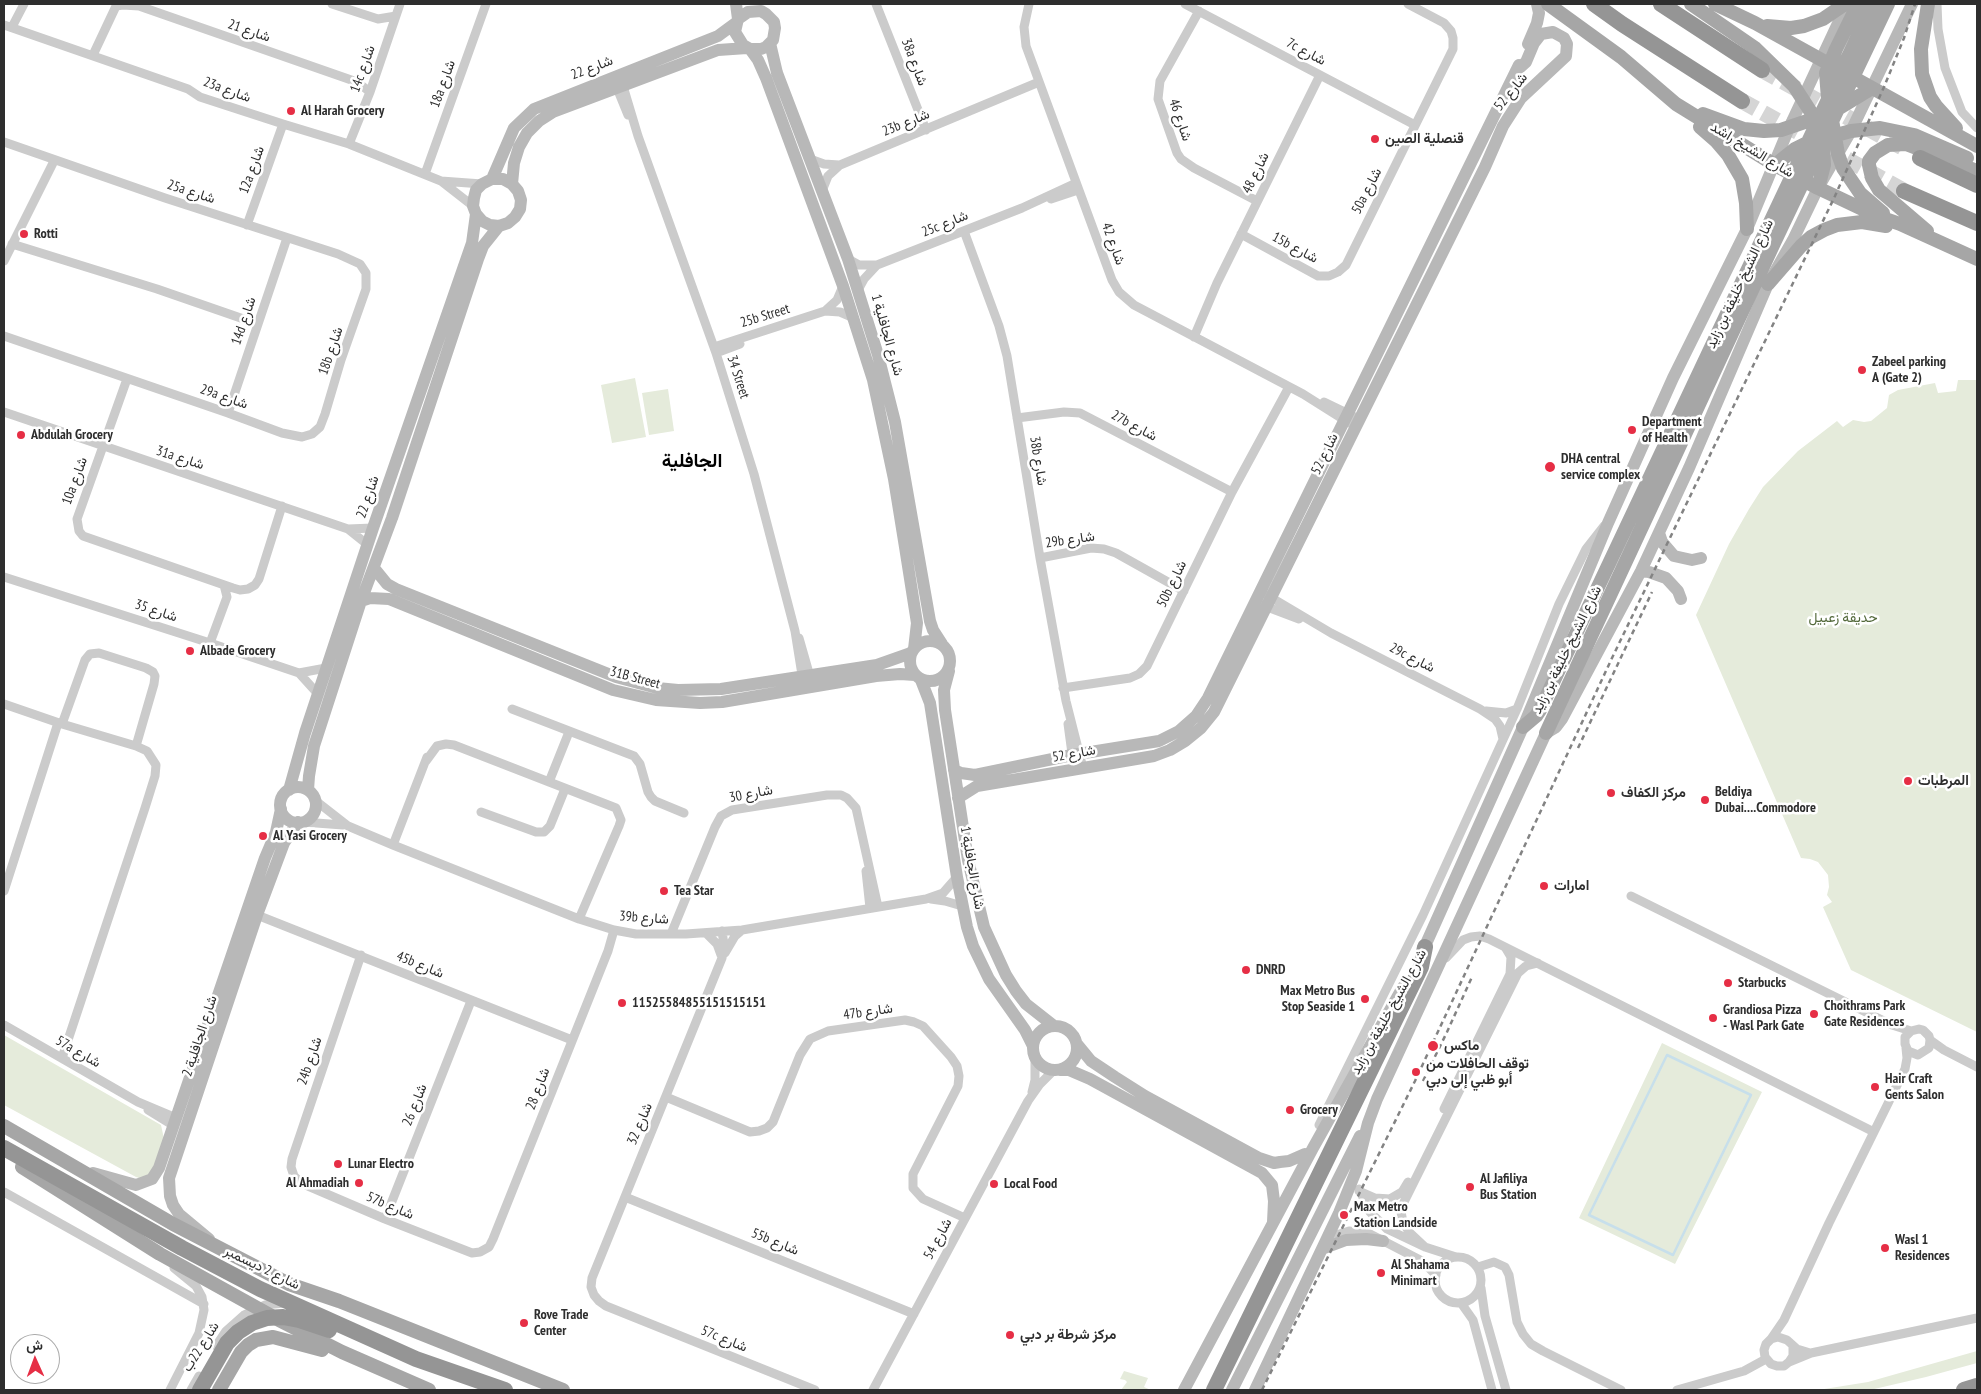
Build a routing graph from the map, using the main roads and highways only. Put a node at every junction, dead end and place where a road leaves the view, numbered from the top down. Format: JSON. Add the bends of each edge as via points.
{"nodes":[{"id":1,"x":1548,"y":4,"type":"edge"},
{"id":2,"x":1594,"y":4,"type":"edge"},
{"id":3,"x":1661,"y":4,"type":"edge"},
{"id":4,"x":1691,"y":4,"type":"edge"},
{"id":5,"x":1715,"y":4,"type":"edge"},
{"id":6,"x":1846,"y":4,"type":"edge"},
{"id":7,"x":1858,"y":4,"type":"edge"},
{"id":8,"x":1873,"y":4,"type":"edge"},
{"id":9,"x":1888,"y":4,"type":"edge"},
{"id":10,"x":1928,"y":4,"type":"edge"},
{"id":11,"x":1755,"y":23,"type":"junction"},
{"id":12,"x":1825,"y":62,"type":"junction"},
{"id":13,"x":1762,"y":70,"type":"tunnel mouth"},
{"id":14,"x":1872,"y":88,"type":"junction"},
{"id":15,"x":1742,"y":101,"type":"tunnel mouth"},
{"id":16,"x":1676,"y":104,"type":"junction"},
{"id":17,"x":1831,"y":113,"type":"junction"},
{"id":18,"x":1816,"y":120,"type":"junction"},
{"id":19,"x":1828,"y":137,"type":"junction"},
{"id":20,"x":1975,"y":145,"type":"edge"},
{"id":21,"x":1920,"y":158,"type":"tunnel mouth"},
{"id":22,"x":1977,"y":164,"type":"edge"},
{"id":23,"x":1774,"y":165,"type":"junction"},
{"id":24,"x":1977,"y":172,"type":"edge"},
{"id":25,"x":1977,"y":185,"type":"edge"},
{"id":26,"x":1818,"y":188,"type":"junction"},
{"id":27,"x":1904,"y":191,"type":"tunnel mouth"},
{"id":28,"x":1977,"y":223,"type":"edge"},
{"id":29,"x":1900,"y":224,"type":"junction"},
{"id":30,"x":1746,"y":229,"type":"road end"},
{"id":31,"x":1943,"y":244,"type":"junction"},
{"id":32,"x":1977,"y":259,"type":"edge"},
{"id":33,"x":1768,"y":284,"type":"road end"},
{"id":34,"x":1523,"y":727,"type":"road end"},
{"id":35,"x":1546,"y":733,"type":"road end"},
{"id":36,"x":1425,"y":947,"type":"road end"},
{"id":37,"x":4,"y":1126,"type":"edge"},
{"id":38,"x":4,"y":1148,"type":"edge"},
{"id":39,"x":4,"y":1154,"type":"edge"},
{"id":40,"x":479,"y":1347,"type":"dead end"},
{"id":41,"x":464,"y":1352,"type":"junction"},
{"id":42,"x":364,"y":1362,"type":"junction"},
{"id":43,"x":1977,"y":1386,"type":"edge"},
{"id":44,"x":200,"y":1390,"type":"edge"},
{"id":45,"x":219,"y":1390,"type":"edge"},
{"id":46,"x":428,"y":1390,"type":"edge"},
{"id":47,"x":474,"y":1390,"type":"edge"},
{"id":48,"x":504,"y":1390,"type":"edge"},
{"id":49,"x":563,"y":1390,"type":"edge"},
{"id":50,"x":1214,"y":1390,"type":"edge"},
{"id":51,"x":1964,"y":1390,"type":"edge"}],
"edges":[{"from":1,"to":16,"type":"main road","name":"شارع الشيخ راشد","via":[[1621,57]]},
{"from":2,"to":15,"type":"highway"},
{"from":3,"to":13,"type":"highway"},
{"from":4,"to":18,"type":"main road","via":[[1769,60],[1794,86]]},
{"from":5,"to":11,"type":"main road"},
{"from":6,"to":11,"type":"main road","via":[[1823,19],[1804,26],[1779,28]]},
{"from":7,"to":12,"type":"main road"},
{"from":8,"to":34,"type":"main road","name":"شارع الشيخ خليفة بن زايد","via":[[1540,710]]},
{"from":9,"to":35,"type":"main road","name":"شارع الشيخ خليفة بن زايد"},
{"from":10,"to":20,"type":"main road","via":[[1921,49],[1925,86],[1943,116]]},
{"from":11,"to":12,"type":"main road"},
{"from":12,"to":14,"type":"main road"},
{"from":12,"to":17,"type":"main road"},
{"from":14,"to":17,"type":"main road"},
{"from":14,"to":20,"type":"main road"},
{"from":16,"to":18,"type":"main road","via":[[1744,129],[1789,128]]},
{"from":16,"to":23,"type":"main road","name":"شارع الشيخ راشد"},
{"from":16,"to":30,"type":"main road","via":[[1716,141],[1738,171],[1745,195]]},
{"from":17,"to":18,"type":"main road"},
{"from":17,"to":19,"type":"main road"},
{"from":18,"to":19,"type":"main road"},
{"from":19,"to":22,"type":"main road","via":[[1880,128],[1899,130],[1927,139]]},
{"from":19,"to":23,"type":"main road","via":[[1795,149]]},
{"from":19,"to":26,"type":"main road"},
{"from":19,"to":29,"type":"main road","via":[[1860,193]]},
{"from":21,"to":25,"type":"highway"},
{"from":23,"to":26,"type":"main road","name":"شارع الشيخ راشد"},
{"from":24,"to":31,"type":"main road","via":[[1899,143],[1883,147],[1869,161],[1870,174],[1879,190]]},
{"from":26,"to":29,"type":"main road","name":"شارع الشيخ راشد"},
{"from":27,"to":28,"type":"highway"},
{"from":29,"to":31,"type":"main road","name":"شارع الشيخ راشد"},
{"from":31,"to":32,"type":"main road","name":"شارع الشيخ راشد"},
{"from":31,"to":33,"type":"main road","via":[[1871,222],[1837,225],[1811,237]]},
{"from":36,"to":50,"type":"highway","via":[[1420,967]]},
{"from":37,"to":41,"type":"main road","name":"شارع 2 ديسمبر","via":[[134,1202],[290,1284]]},
{"from":38,"to":48,"type":"highway","via":[[182,1248],[292,1304],[416,1359]]},
{"from":39,"to":42,"type":"main road","via":[[160,1254],[320,1342]]},
{"from":40,"to":41,"type":"main road"},
{"from":41,"to":49,"type":"main road","name":"شارع 2 ديسمبر"},
{"from":42,"to":45,"type":"main road","via":[[284,1340],[262,1338],[244,1348]]},
{"from":42,"to":46,"type":"main road"},
{"from":43,"to":51,"type":"highway"},
{"from":44,"to":47,"type":"highway","via":[[227,1343],[238,1332],[259,1320],[283,1317],[347,1337],[421,1372]]}]}
